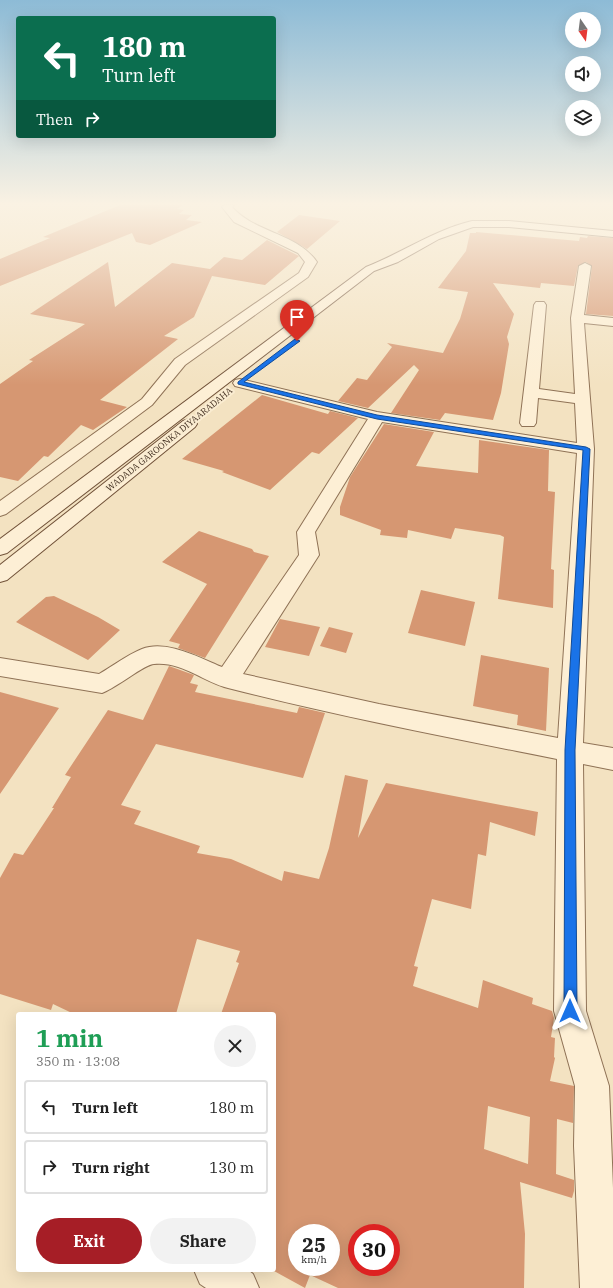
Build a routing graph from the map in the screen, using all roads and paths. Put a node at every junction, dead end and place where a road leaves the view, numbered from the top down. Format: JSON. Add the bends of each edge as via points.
{"nodes":[{"id":1,"x":309,"y":265,"type":"edge"},
{"id":2,"x":380,"y":265,"type":"edge"},
{"id":3,"x":390,"y":265,"type":"edge"},
{"id":4,"x":585,"y":266,"type":"dead end"},
{"id":5,"x":540,"y":305,"type":"dead end"},
{"id":6,"x":576,"y":318,"type":"junction"},
{"id":7,"x":613,"y":322,"type":"edge"},
{"id":8,"x":315,"y":326,"type":"dead end"},
{"id":9,"x":261,"y":369,"type":"dead end"},
{"id":10,"x":240,"y":383,"type":"junction"},
{"id":11,"x":531,"y":392,"type":"junction"},
{"id":12,"x":583,"y":400,"type":"junction"},
{"id":13,"x":377,"y":417,"type":"junction"},
{"id":14,"x":528,"y":423,"type":"dead end"},
{"id":15,"x":586,"y":449,"type":"junction"},
{"id":16,"x":0,"y":510,"type":"edge"},
{"id":17,"x":0,"y":549,"type":"edge"},
{"id":18,"x":0,"y":574,"type":"edge"},
{"id":19,"x":0,"y":667,"type":"edge"},
{"id":20,"x":227,"y":679,"type":"junction"},
{"id":21,"x":570,"y":750,"type":"junction"},
{"id":22,"x":613,"y":759,"type":"edge"},
{"id":23,"x":217,"y":1272,"type":"edge"},
{"id":24,"x":239,"y":1288,"type":"edge"},
{"id":25,"x":600,"y":1288,"type":"edge"}],
"edges":[{"from":1,"to":16,"type":"street","via":[[304,274],[180,362],[147,402]]},
{"from":2,"to":17,"type":"street","name":"WADADA GAROONKA DIYAARADAHA","via":[[361,275]]},
{"from":3,"to":8,"type":"street","name":"WADADA GAROONKA DIYAARADAHA","via":[[381,275]]},
{"from":4,"to":6,"type":"street"},
{"from":5,"to":11,"type":"street"},
{"from":6,"to":7,"type":"street"},
{"from":6,"to":12,"type":"street"},
{"from":9,"to":10,"type":"street","name":"WADADA GAROONKA DIYAARADAHA"},
{"from":10,"to":13,"type":"street"},
{"from":10,"to":18,"type":"street","name":"WADADA GAROONKA DIYAARADAHA"},
{"from":11,"to":12,"type":"street"},
{"from":11,"to":14,"type":"street"},
{"from":12,"to":15,"type":"street"},
{"from":13,"to":15,"type":"street"},
{"from":13,"to":20,"type":"street","via":[[306,532],[309,556]]},
{"from":15,"to":21,"type":"street"},
{"from":19,"to":20,"type":"street","via":[[102,684],[149,655],[173,656]]},
{"from":20,"to":21,"type":"street","via":[[378,714]]},
{"from":21,"to":22,"type":"street"},
{"from":21,"to":25,"type":"street","via":[[570,1011],[592,1086],[592,1146]]},
{"from":23,"to":24,"type":"street"}]}
